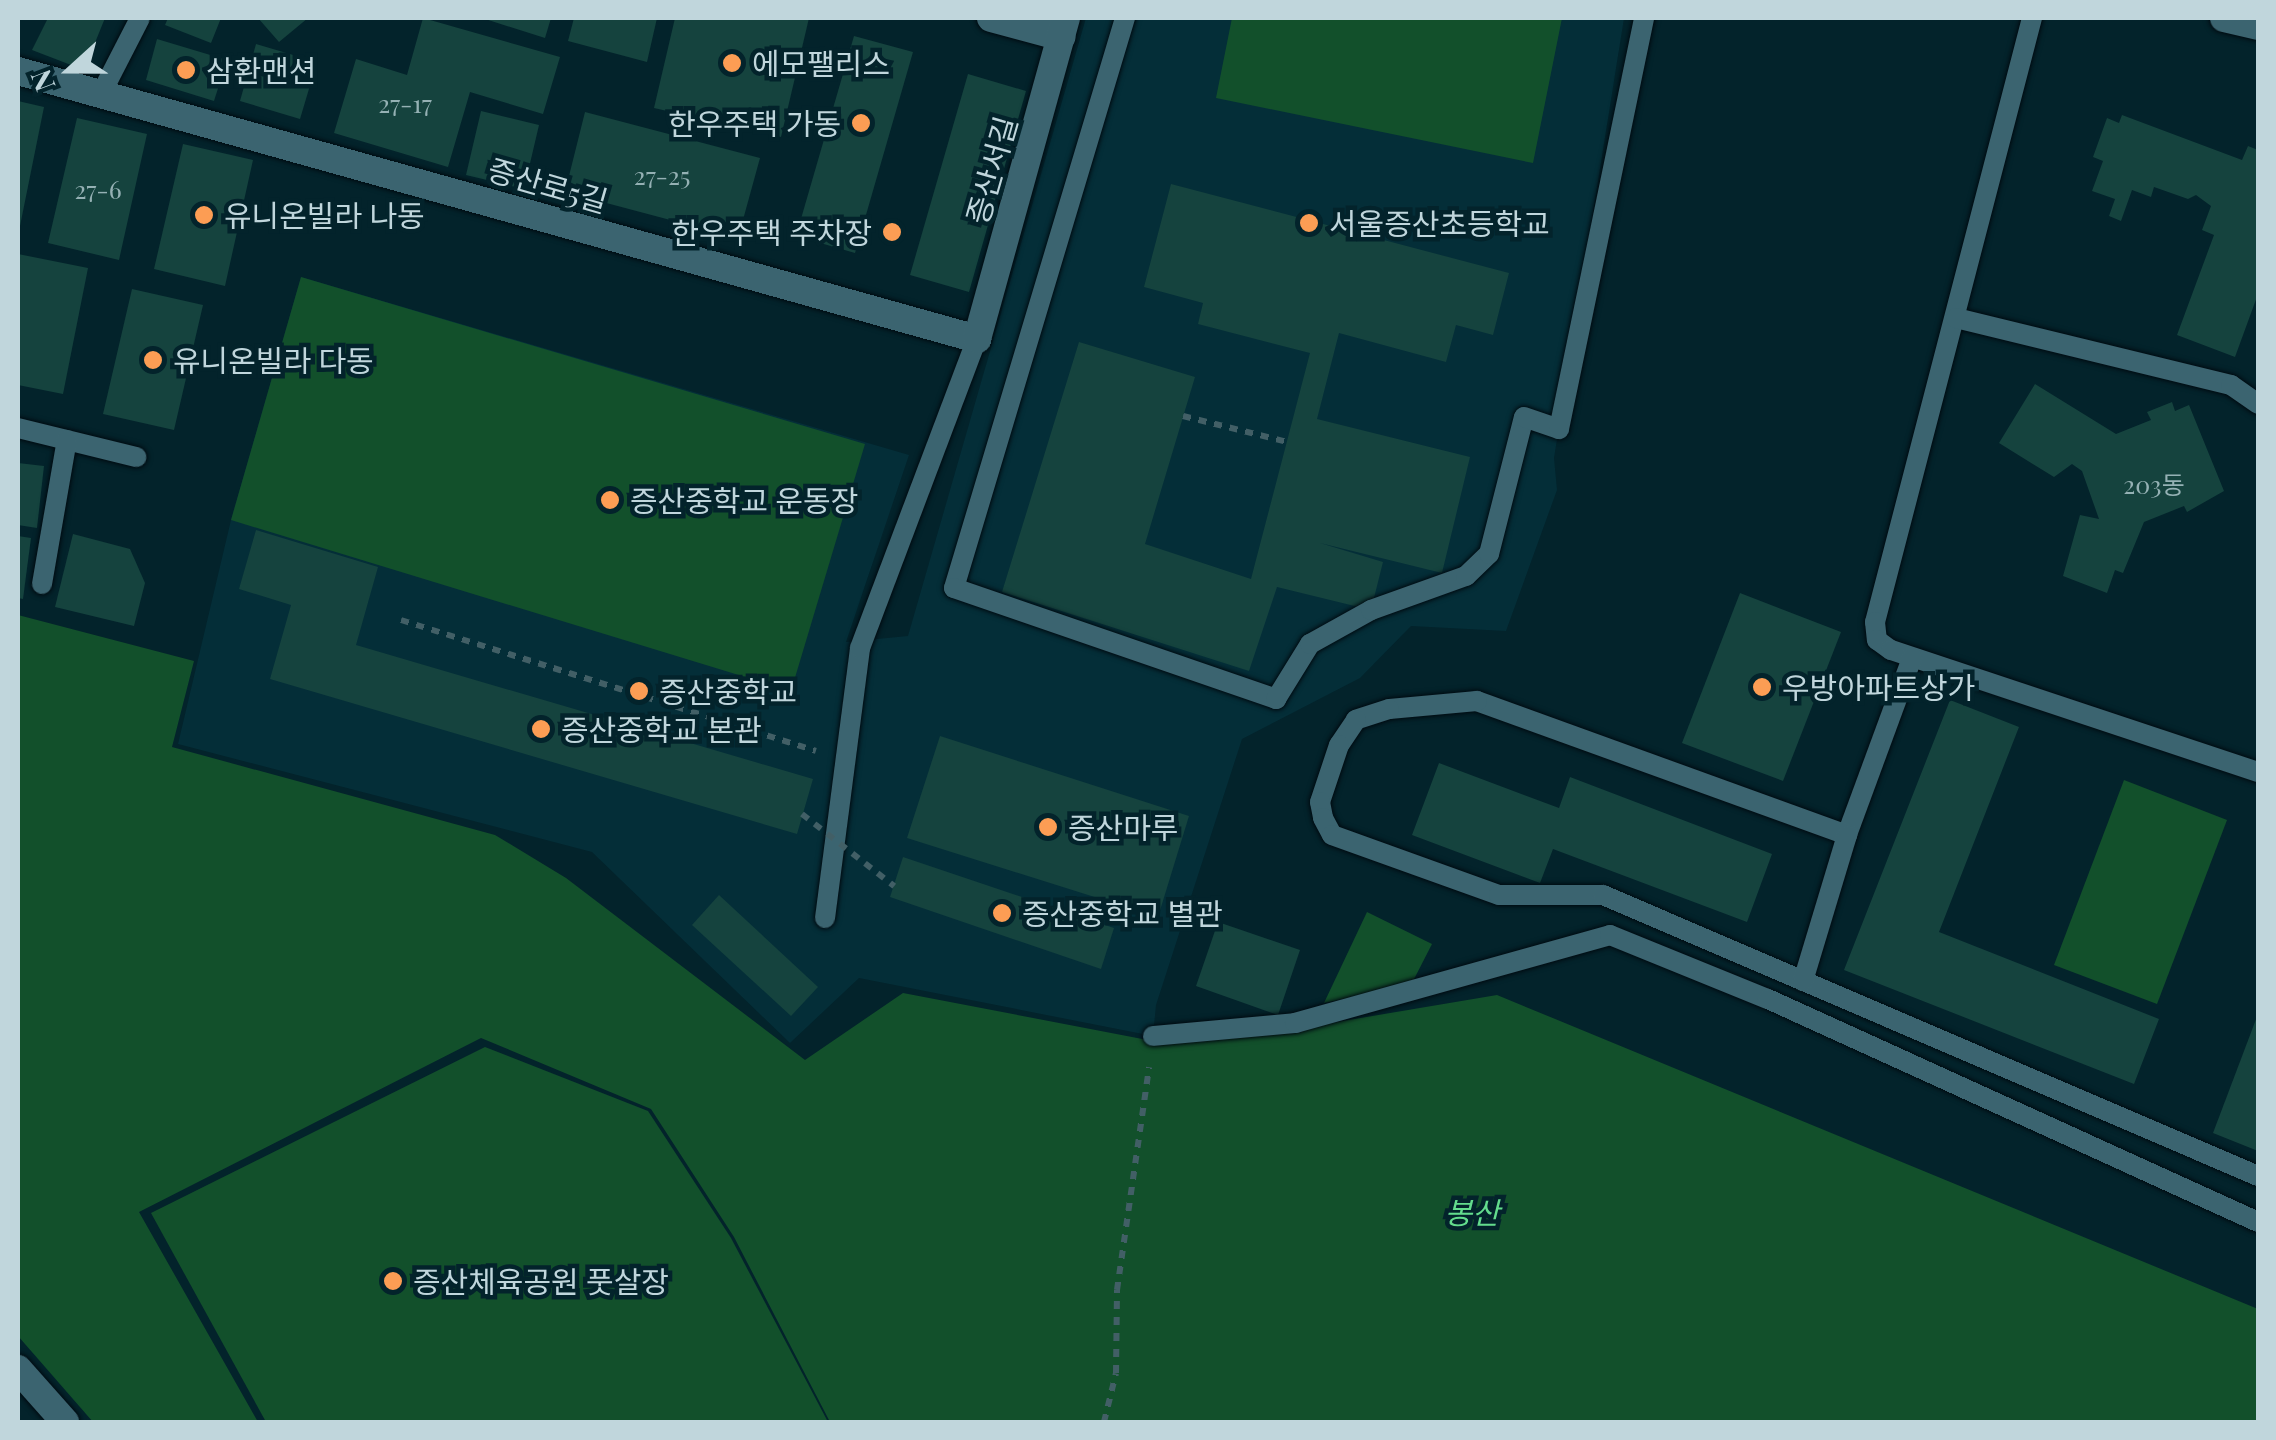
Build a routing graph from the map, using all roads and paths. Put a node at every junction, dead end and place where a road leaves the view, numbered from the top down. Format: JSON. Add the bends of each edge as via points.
{"nodes":[{"id":1,"x":140,"y":18,"type":"edge"},
{"id":2,"x":991,"y":18,"type":"edge"},
{"id":3,"x":1125,"y":18,"type":"edge"},
{"id":4,"x":1644,"y":18,"type":"edge"},
{"id":5,"x":2032,"y":18,"type":"edge"},
{"id":6,"x":2224,"y":18,"type":"edge"},
{"id":7,"x":2258,"y":26,"type":"edge"},
{"id":8,"x":1064,"y":27,"type":"edge"},
{"id":9,"x":18,"y":71,"type":"edge"},
{"id":10,"x":101,"y":94,"type":"junction"},
{"id":11,"x":1956,"y":318,"type":"junction"},
{"id":12,"x":978,"y":339,"type":"junction"},
{"id":13,"x":2258,"y":404,"type":"edge"},
{"id":14,"x":1183,"y":416,"type":"dead end"},
{"id":15,"x":18,"y":428,"type":"edge"},
{"id":16,"x":67,"y":440,"type":"junction"},
{"id":17,"x":1287,"y":442,"type":"dead end"},
{"id":18,"x":136,"y":457,"type":"dead end"},
{"id":19,"x":42,"y":584,"type":"dead end"},
{"id":20,"x":402,"y":620,"type":"dead end"},
{"id":21,"x":1912,"y":658,"type":"junction"},
{"id":22,"x":851,"y":762,"type":"junction"},
{"id":23,"x":2258,"y":772,"type":"edge"},
{"id":24,"x":802,"y":814,"type":"dead end"},
{"id":25,"x":1847,"y":835,"type":"junction"},
{"id":26,"x":894,"y":886,"type":"dead end"},
{"id":27,"x":826,"y":918,"type":"dead end"},
{"id":28,"x":1803,"y":981,"type":"junction"},
{"id":29,"x":1153,"y":1036,"type":"joint"},
{"id":30,"x":2258,"y":1176,"type":"edge"},
{"id":31,"x":2258,"y":1222,"type":"edge"},
{"id":32,"x":18,"y":1369,"type":"edge"},
{"id":33,"x":65,"y":1422,"type":"edge"},
{"id":34,"x":1104,"y":1422,"type":"edge"}],
"edges":[{"from":1,"to":10,"type":"lane"},
{"from":2,"to":8,"type":"street"},
{"from":3,"to":4,"type":"lane","via":[[954,588],[1276,700],[1310,644],[1477,566],[1488,554],[1524,417],[1559,429]]},
{"from":5,"to":11,"type":"lane"},
{"from":6,"to":7,"type":"street"},
{"from":8,"to":12,"type":"street","name":"증산서길"},
{"from":9,"to":10,"type":"street","name":"증산로5길"},
{"from":10,"to":12,"type":"street","name":"증산로5길"},
{"from":11,"to":13,"type":"lane","via":[[2231,385]]},
{"from":11,"to":21,"type":"lane","via":[[1875,622],[1877,640]]},
{"from":12,"to":22,"type":"lane","via":[[860,648]]},
{"from":14,"to":17,"type":"path"},
{"from":15,"to":16,"type":"lane"},
{"from":16,"to":18,"type":"lane"},
{"from":16,"to":19,"type":"lane"},
{"from":20,"to":22,"type":"path"},
{"from":21,"to":23,"type":"lane"},
{"from":21,"to":25,"type":"lane"},
{"from":22,"to":27,"type":"lane"},
{"from":24,"to":26,"type":"path","bridge":true},
{"from":25,"to":28,"type":"lane"},
{"from":25,"to":28,"type":"lane","via":[[1477,701],[1356,720],[1338,744],[1320,802],[1332,835],[1385,858],[1499,896],[1602,895]]},
{"from":28,"to":30,"type":"lane"},
{"from":29,"to":31,"type":"lane","via":[[1295,1024],[1610,934]]},
{"from":29,"to":34,"type":"path","via":[[1116,1290],[1116,1373]]},
{"from":32,"to":33,"type":"street"}]}
